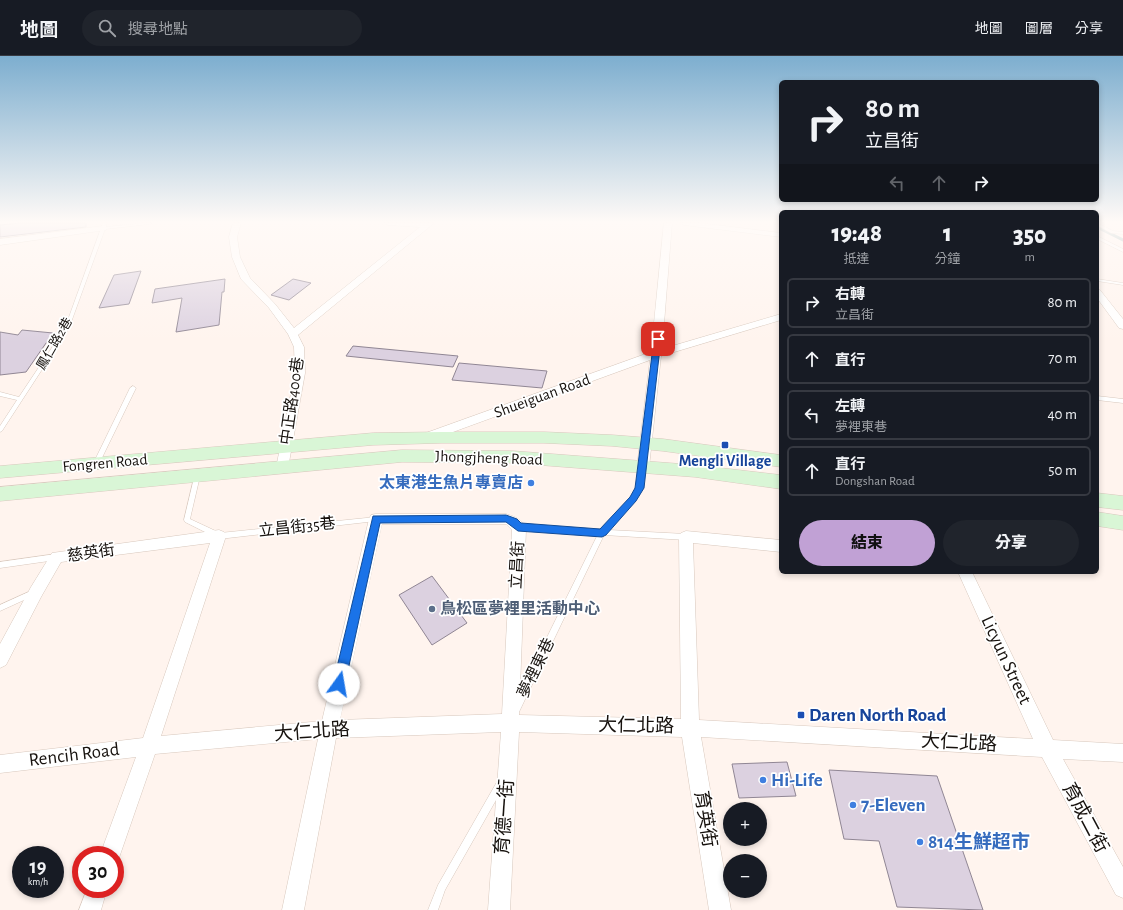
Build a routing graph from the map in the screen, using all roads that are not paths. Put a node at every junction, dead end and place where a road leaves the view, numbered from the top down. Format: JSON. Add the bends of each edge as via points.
{"nodes":[{"id":1,"x":90,"y":263,"type":"edge"},
{"id":2,"x":239,"y":263,"type":"edge"},
{"id":3,"x":380,"y":263,"type":"edge"},
{"id":4,"x":664,"y":263,"type":"edge"},
{"id":5,"x":1099,"y":280,"type":"edge"},
{"id":6,"x":1123,"y":284,"type":"edge"},
{"id":7,"x":1099,"y":295,"type":"edge"},
{"id":8,"x":779,"y":318,"type":"edge"},
{"id":9,"x":1123,"y":326,"type":"edge"},
{"id":10,"x":293,"y":334,"type":"junction"},
{"id":11,"x":656,"y":354,"type":"junction"},
{"id":12,"x":133,"y":388,"type":"dead end"},
{"id":13,"x":0,"y":394,"type":"edge"},
{"id":14,"x":1099,"y":398,"type":"edge"},
{"id":15,"x":21,"y":399,"type":"junction"},
{"id":16,"x":1123,"y":401,"type":"edge"},
{"id":17,"x":0,"y":430,"type":"edge"},
{"id":18,"x":428,"y":437,"type":"junction"},
{"id":19,"x":646,"y":443,"type":"junction"},
{"id":20,"x":285,"y":448,"type":"junction"},
{"id":21,"x":210,"y":454,"type":"joint"},
{"id":22,"x":779,"y":461,"type":"edge"},
{"id":23,"x":96,"y":464,"type":"junction"},
{"id":24,"x":643,"y":467,"type":"junction"},
{"id":25,"x":282,"y":468,"type":"junction"},
{"id":26,"x":0,"y":472,"type":"edge"},
{"id":27,"x":197,"y":476,"type":"junction"},
{"id":28,"x":779,"y":482,"type":"edge"},
{"id":29,"x":0,"y":494,"type":"edge"},
{"id":30,"x":1099,"y":500,"type":"edge"},
{"id":31,"x":1123,"y":503,"type":"edge"},
{"id":32,"x":376,"y":519,"type":"junction"},
{"id":33,"x":1099,"y":520,"type":"edge"},
{"id":34,"x":1123,"y":523,"type":"edge"},
{"id":35,"x":518,"y":527,"type":"junction"},
{"id":36,"x":602,"y":533,"type":"junction"},
{"id":37,"x":219,"y":536,"type":"junction"},
{"id":38,"x":686,"y":537,"type":"junction"},
{"id":39,"x":779,"y":546,"type":"edge"},
{"id":40,"x":57,"y":557,"type":"junction"},
{"id":41,"x":0,"y":565,"type":"edge"},
{"id":42,"x":966,"y":574,"type":"edge"},
{"id":43,"x":36,"y":592,"type":"junction"},
{"id":44,"x":0,"y":608,"type":"edge"},
{"id":45,"x":0,"y":660,"type":"edge"},
{"id":46,"x":509,"y":723,"type":"junction"},
{"id":47,"x":690,"y":728,"type":"junction"},
{"id":48,"x":329,"y":729,"type":"junction"},
{"id":49,"x":149,"y":746,"type":"junction"},
{"id":50,"x":1047,"y":748,"type":"junction"},
{"id":51,"x":1123,"y":753,"type":"edge"},
{"id":52,"x":0,"y":764,"type":"edge"},
{"id":53,"x":508,"y":770,"type":"junction"},
{"id":54,"x":113,"y":846,"type":"edge"},
{"id":55,"x":1123,"y":888,"type":"edge"},
{"id":56,"x":94,"y":898,"type":"edge"},
{"id":57,"x":90,"y":910,"type":"edge"},
{"id":58,"x":293,"y":910,"type":"edge"},
{"id":59,"x":433,"y":910,"type":"edge"},
{"id":60,"x":500,"y":910,"type":"edge"},
{"id":61,"x":720,"y":910,"type":"edge"}],
"edges":[{"from":1,"to":15,"type":"lane","name":"鳳仁路2巷","via":[[67,328]]},
{"from":2,"to":10,"type":"street","name":"中正路400巷","via":[[246,279],[272,306]]},
{"from":3,"to":10,"type":"street","name":"中正路400巷"},
{"from":4,"to":11,"type":"street"},
{"from":5,"to":6,"type":"lane"},
{"from":7,"to":9,"type":"street"},
{"from":8,"to":11,"type":"street","name":"Shueiguan Road"},
{"from":10,"to":20,"type":"street","name":"中正路400巷","via":[[299,347],[300,373]]},
{"from":11,"to":18,"type":"street","name":"Shueiguan Road"},
{"from":11,"to":19,"type":"street"},
{"from":12,"to":23,"type":"lane"},
{"from":13,"to":15,"type":"lane"},
{"from":14,"to":16,"type":"lane"},
{"from":15,"to":17,"type":"lane","name":"鳳仁路2巷"},
{"from":18,"to":19,"type":"main road","name":"Jhongjheng Road","via":[[513,436]]},
{"from":18,"to":20,"type":"main road","name":"Jhongjheng Road","via":[[373,439]]},
{"from":19,"to":22,"type":"main road","name":"Jhongjheng Road"},
{"from":19,"to":24,"type":"street"},
{"from":20,"to":21,"type":"main road","name":"Jhongjheng Road"},
{"from":20,"to":25,"type":"street","name":"中正路400巷"},
{"from":21,"to":23,"type":"main road","name":"Fongren Road"},
{"from":23,"to":26,"type":"main road","name":"Fongren Road"},
{"from":24,"to":25,"type":"main road","name":"Jhongjheng Road","via":[[513,457],[402,456]]},
{"from":24,"to":28,"type":"main road","name":"Jhongjheng Road"},
{"from":24,"to":36,"type":"lane","name":"夢裡東巷","via":[[637,494]]},
{"from":25,"to":27,"type":"main road","name":"Jhongjheng Road"},
{"from":27,"to":29,"type":"main road","name":"Fongren Road"},
{"from":27,"to":37,"type":"lane","via":[[187,520]]},
{"from":30,"to":31,"type":"main road"},
{"from":32,"to":35,"type":"street","name":"立昌街","via":[[506,519]]},
{"from":32,"to":37,"type":"lane","name":"立昌街35巷"},
{"from":32,"to":48,"type":"street"},
{"from":33,"to":34,"type":"main road"},
{"from":35,"to":36,"type":"lane"},
{"from":35,"to":46,"type":"street","name":"立昌街"},
{"from":36,"to":38,"type":"lane"},
{"from":36,"to":46,"type":"lane","name":"夢裡東巷"},
{"from":37,"to":40,"type":"street","name":"慈英街"},
{"from":37,"to":49,"type":"street"},
{"from":38,"to":39,"type":"street"},
{"from":38,"to":47,"type":"street"},
{"from":40,"to":41,"type":"lane"},
{"from":40,"to":43,"type":"street","name":"慈英街"},
{"from":42,"to":50,"type":"street","name":"Licyun Street"},
{"from":43,"to":44,"type":"lane"},
{"from":43,"to":45,"type":"street","name":"慈英街"},
{"from":46,"to":47,"type":"street","name":"大仁北路"},
{"from":46,"to":48,"type":"street","name":"大仁北路"},
{"from":46,"to":53,"type":"street","name":"育德一街"},
{"from":47,"to":50,"type":"street","name":"大仁北路"},
{"from":47,"to":61,"type":"street","name":"育英街"},
{"from":48,"to":49,"type":"street","name":"大仁北路"},
{"from":48,"to":58,"type":"street"},
{"from":49,"to":52,"type":"street","name":"Rencih Road"},
{"from":49,"to":54,"type":"street"},
{"from":50,"to":51,"type":"street","name":"大仁北路"},
{"from":50,"to":55,"type":"street","name":"育成二街"},
{"from":53,"to":59,"type":"lane","via":[[441,888]]},
{"from":53,"to":60,"type":"street","name":"育德一街"},
{"from":56,"to":57,"type":"street"}]}
